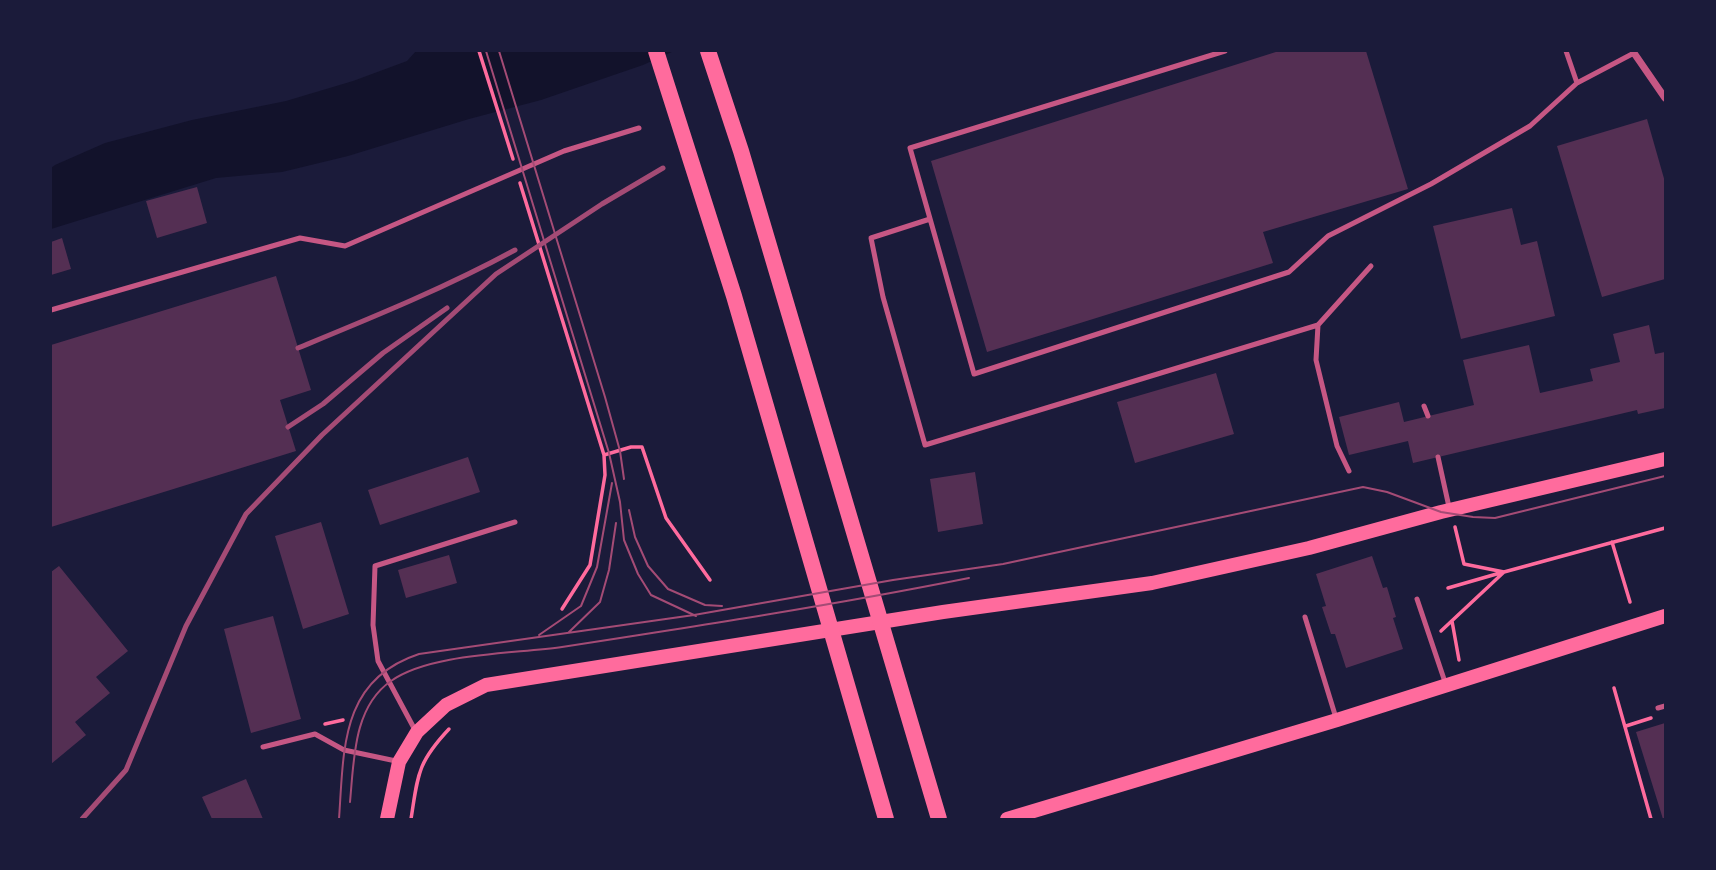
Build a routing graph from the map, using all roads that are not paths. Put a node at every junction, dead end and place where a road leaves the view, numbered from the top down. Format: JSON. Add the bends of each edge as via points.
{"nodes":[{"id":1,"x":656,"y":51,"type":"edge"},
{"id":2,"x":708,"y":51,"type":"edge"},
{"id":3,"x":1225,"y":51,"type":"edge"},
{"id":4,"x":1566,"y":51,"type":"edge"},
{"id":5,"x":1634,"y":53,"type":"joint"},
{"id":6,"x":1577,"y":83,"type":"junction"},
{"id":7,"x":1665,"y":98,"type":"edge"},
{"id":8,"x":639,"y":128,"type":"dead end"},
{"id":9,"x":930,"y":219,"type":"junction"},
{"id":10,"x":1371,"y":266,"type":"dead end"},
{"id":11,"x":51,"y":310,"type":"edge"},
{"id":12,"x":1318,"y":325,"type":"junction"},
{"id":13,"x":1424,"y":406,"type":"dead end"},
{"id":14,"x":1428,"y":416,"type":"dead end"},
{"id":15,"x":1438,"y":457,"type":"dead end"},
{"id":16,"x":1665,"y":459,"type":"edge"},
{"id":17,"x":1349,"y":471,"type":"dead end"},
{"id":18,"x":1450,"y":510,"type":"junction"},
{"id":19,"x":515,"y":522,"type":"dead end"},
{"id":20,"x":1417,"y":599,"type":"dead end"},
{"id":21,"x":1665,"y":616,"type":"edge"},
{"id":22,"x":1305,"y":617,"type":"dead end"},
{"id":23,"x":1446,"y":685,"type":"junction"},
{"id":24,"x":1665,"y":706,"type":"edge"},
{"id":25,"x":1658,"y":708,"type":"dead end"},
{"id":26,"x":1337,"y":720,"type":"junction"},
{"id":27,"x":417,"y":733,"type":"junction"},
{"id":28,"x":263,"y":747,"type":"dead end"},
{"id":29,"x":399,"y":762,"type":"junction"},
{"id":30,"x":387,"y":819,"type":"edge"},
{"id":31,"x":886,"y":819,"type":"edge"},
{"id":32,"x":939,"y":819,"type":"edge"},
{"id":33,"x":1007,"y":819,"type":"edge"}],
"edges":[{"from":1,"to":31,"type":"main road","via":[[734,296]]},
{"from":2,"to":32,"type":"main road"},
{"from":3,"to":9,"type":"lane","via":[[910,148]]},
{"from":4,"to":6,"type":"lane"},
{"from":5,"to":6,"type":"lane"},
{"from":5,"to":7,"type":"street"},
{"from":6,"to":9,"type":"lane","via":[[1530,126],[1432,184],[1328,236],[1289,272],[974,374]]},
{"from":8,"to":11,"type":"lane","via":[[564,151],[345,246],[300,238]]},
{"from":9,"to":12,"type":"lane","via":[[871,238],[925,445]]},
{"from":10,"to":12,"type":"lane"},
{"from":12,"to":17,"type":"lane","via":[[1316,360],[1337,446]]},
{"from":13,"to":14,"type":"lane"},
{"from":15,"to":18,"type":"lane"},
{"from":16,"to":18,"type":"main road"},
{"from":18,"to":27,"type":"main road","via":[[1152,583],[486,685],[446,705]]},
{"from":19,"to":27,"type":"lane","via":[[374,566],[378,661]]},
{"from":20,"to":23,"type":"lane"},
{"from":21,"to":23,"type":"main road"},
{"from":22,"to":26,"type":"lane"},
{"from":23,"to":26,"type":"main road"},
{"from":24,"to":25,"type":"lane"},
{"from":26,"to":33,"type":"main road"},
{"from":27,"to":29,"type":"main road"},
{"from":28,"to":29,"type":"lane","via":[[315,734],[344,750]]},
{"from":29,"to":30,"type":"main road"}]}
